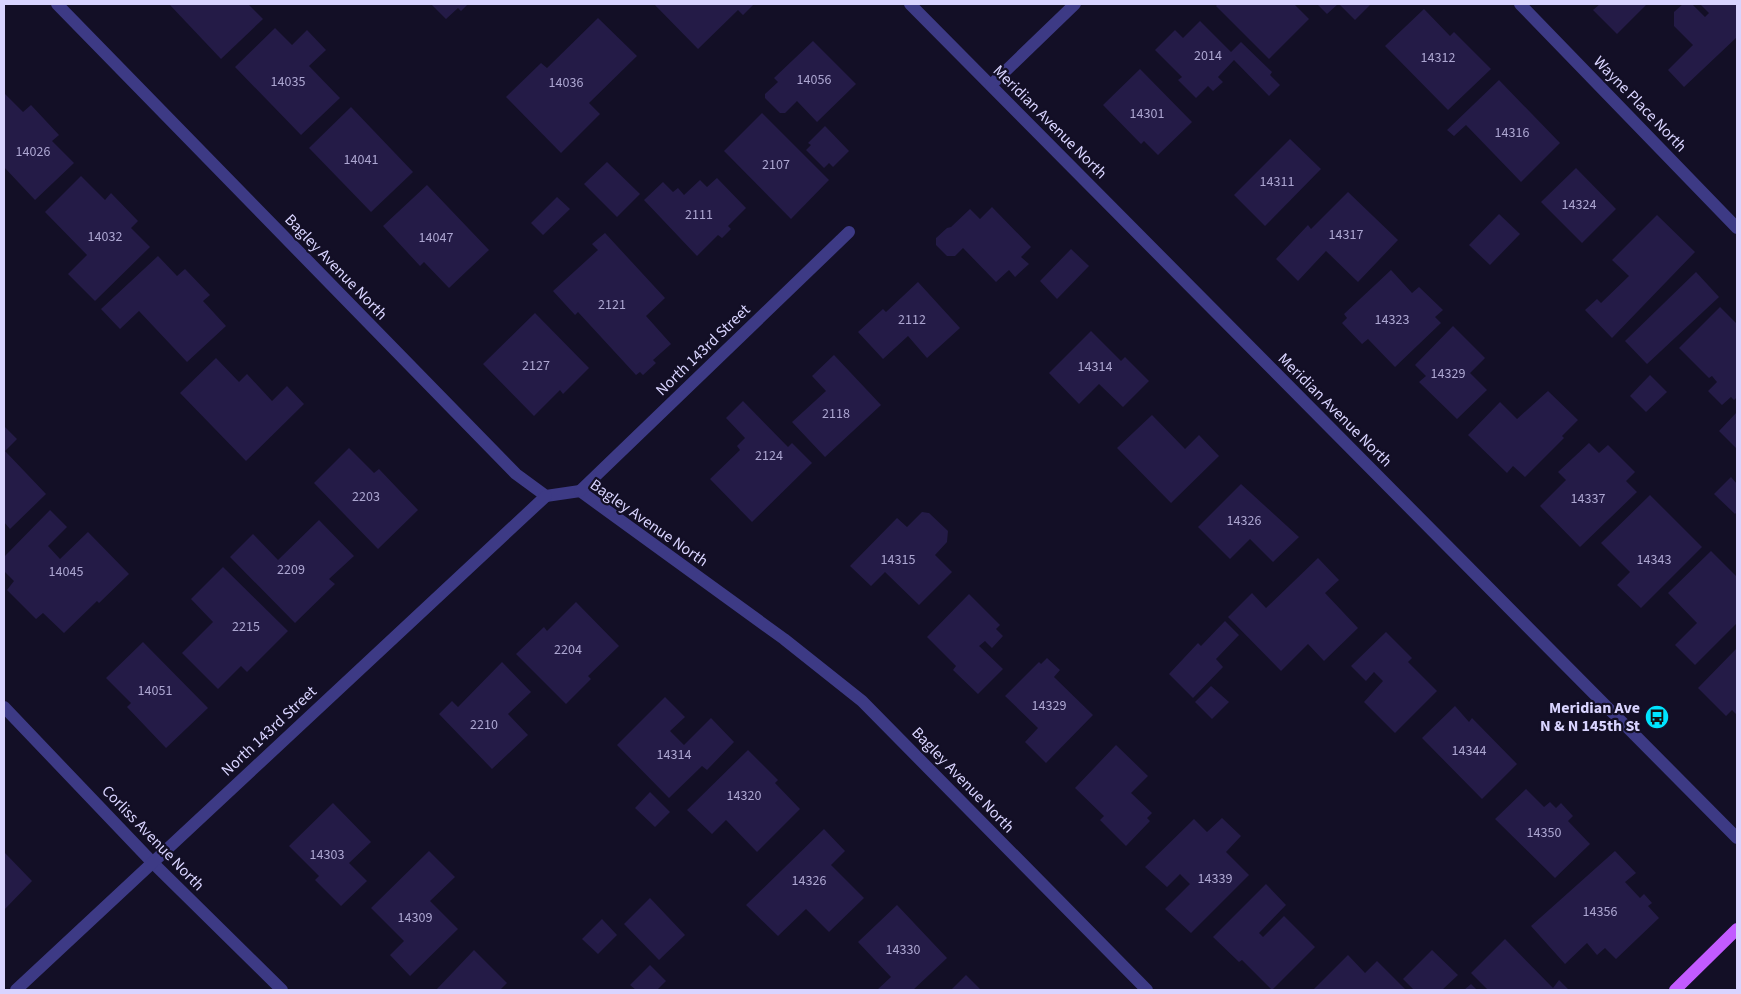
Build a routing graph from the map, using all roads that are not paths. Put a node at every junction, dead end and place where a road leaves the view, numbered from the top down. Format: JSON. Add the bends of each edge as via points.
{"nodes":[{"id":1,"x":57,"y":4,"type":"edge"},
{"id":2,"x":910,"y":4,"type":"edge"},
{"id":3,"x":1075,"y":4,"type":"edge"},
{"id":4,"x":1520,"y":4,"type":"edge"},
{"id":5,"x":991,"y":85,"type":"junction"},
{"id":6,"x":1737,"y":228,"type":"edge"},
{"id":7,"x":849,"y":232,"type":"dead end"},
{"id":8,"x":580,"y":491,"type":"junction"},
{"id":9,"x":546,"y":496,"type":"junction"},
{"id":10,"x":4,"y":706,"type":"edge"},
{"id":11,"x":1737,"y":838,"type":"edge"},
{"id":12,"x":152,"y":862,"type":"junction"},
{"id":13,"x":1737,"y":929,"type":"edge"},
{"id":14,"x":16,"y":990,"type":"edge"},
{"id":15,"x":282,"y":990,"type":"edge"},
{"id":16,"x":1147,"y":990,"type":"edge"},
{"id":17,"x":1676,"y":990,"type":"edge"}],
"edges":[{"from":1,"to":9,"type":"street","name":"Bagley Avenue North","via":[[496,455]]},
{"from":2,"to":5,"type":"street","name":"Meridian Avenue North"},
{"from":3,"to":5,"type":"street"},
{"from":4,"to":6,"type":"street","name":"Wayne Place North"},
{"from":5,"to":11,"type":"street","name":"Meridian Avenue North"},
{"from":7,"to":8,"type":"street","name":"North 143rd Street"},
{"from":8,"to":9,"type":"street","name":"Bagley Avenue North"},
{"from":8,"to":16,"type":"street","name":"Bagley Avenue North","via":[[784,639],[862,701]]},
{"from":9,"to":12,"type":"street","name":"North 143rd Street"},
{"from":10,"to":12,"type":"street","name":"Corliss Avenue North"},
{"from":12,"to":14,"type":"street","name":"North 143rd Street"},
{"from":12,"to":15,"type":"street","name":"Corliss Avenue North"},
{"from":13,"to":17,"type":"main road"}]}
